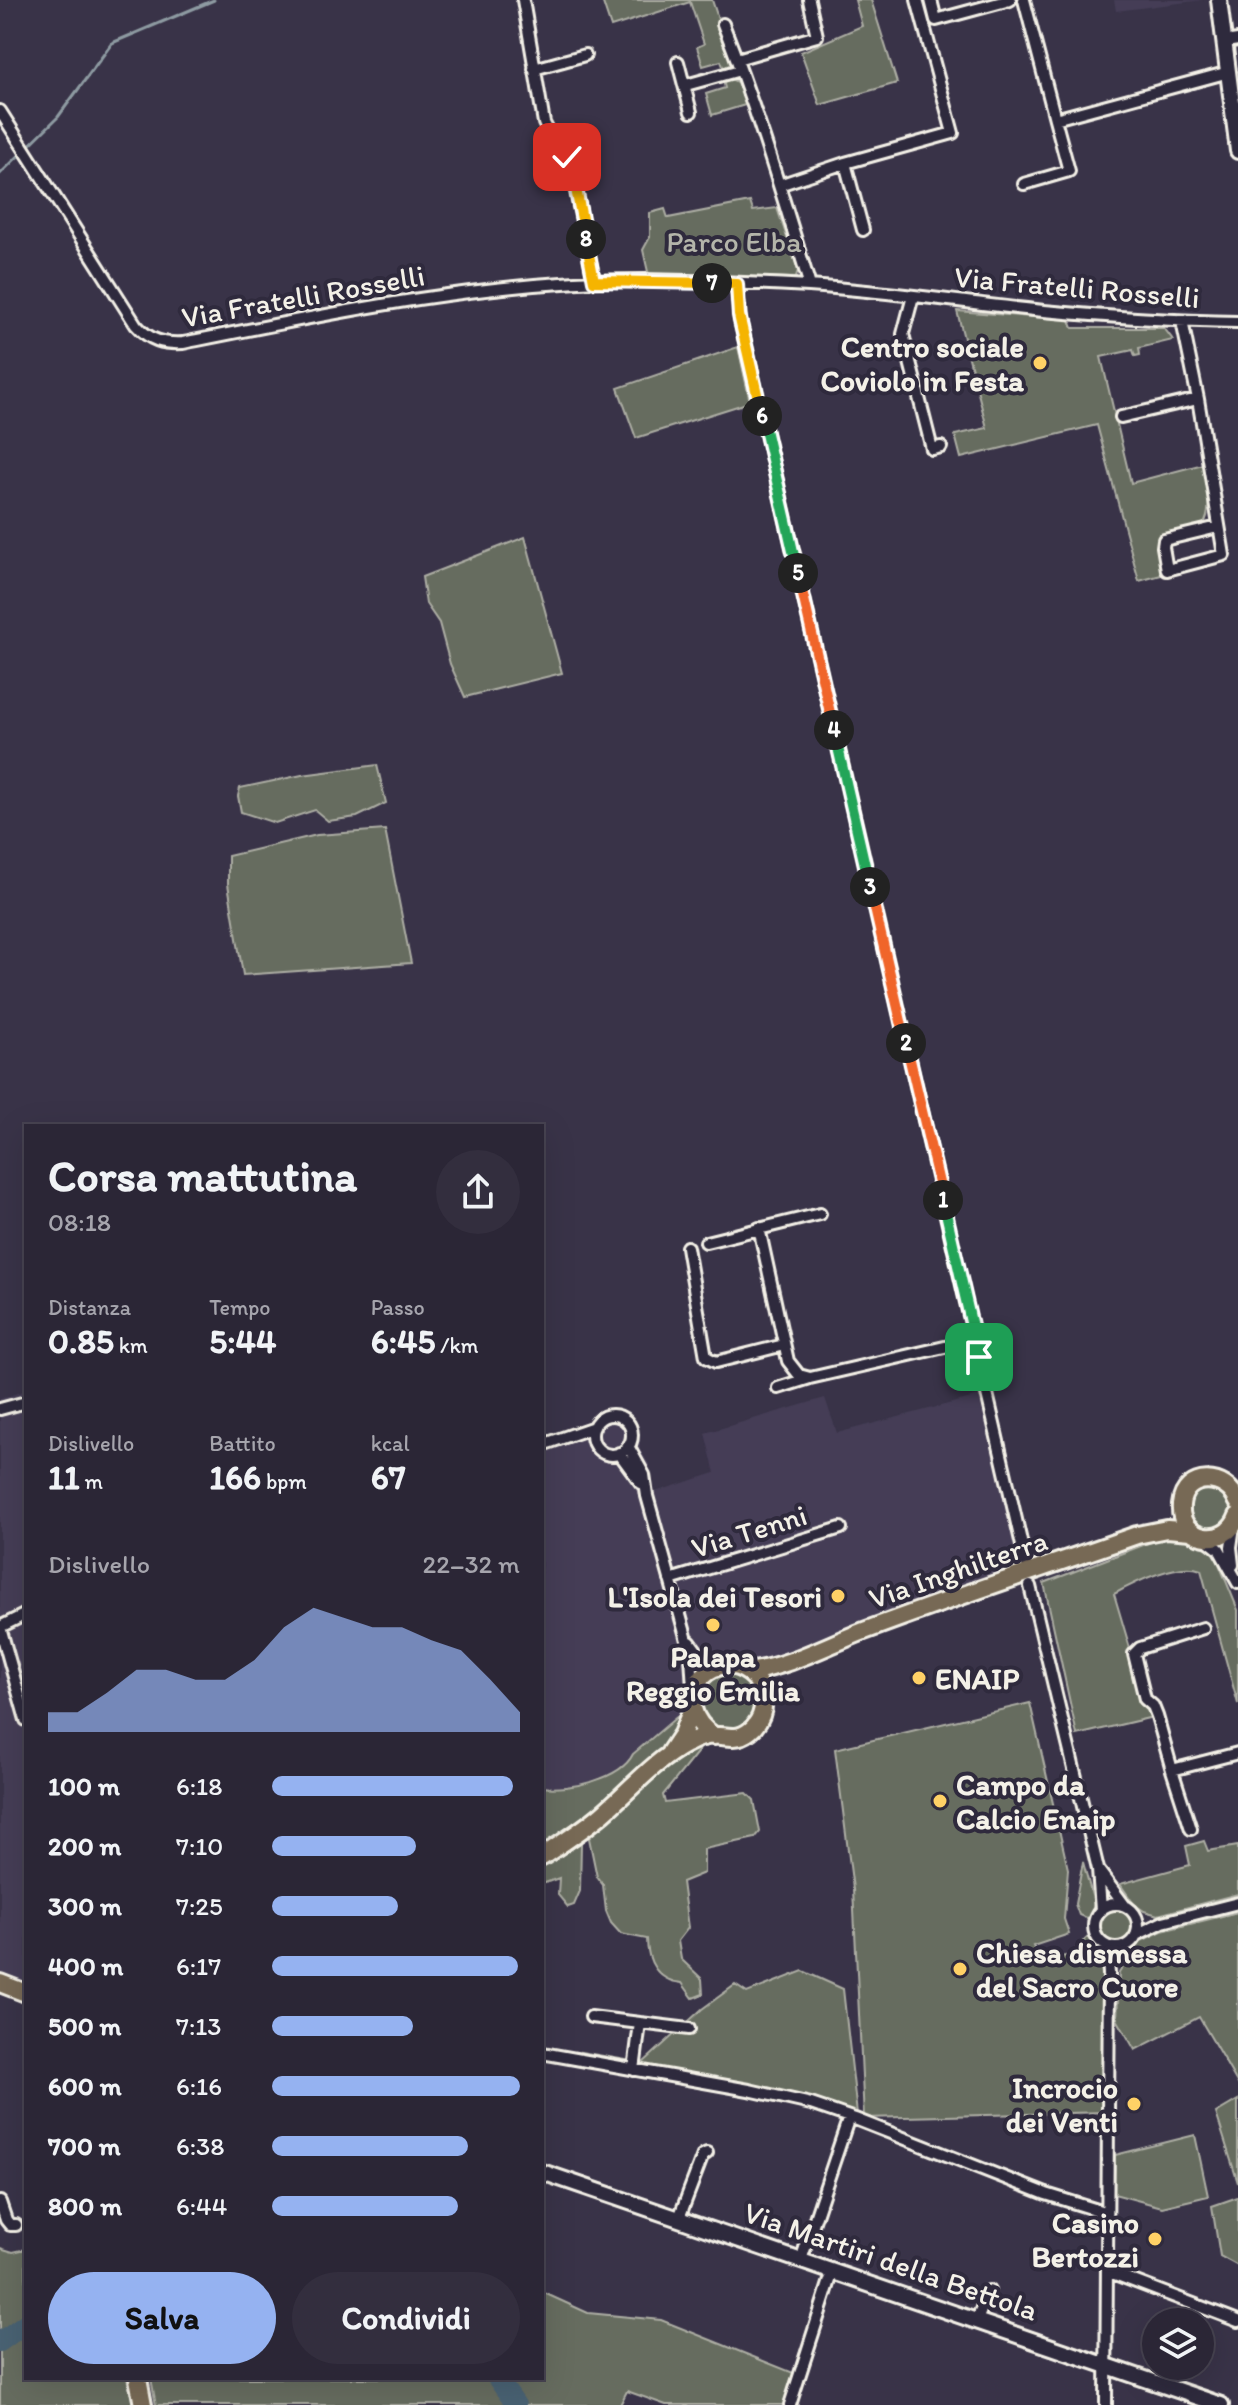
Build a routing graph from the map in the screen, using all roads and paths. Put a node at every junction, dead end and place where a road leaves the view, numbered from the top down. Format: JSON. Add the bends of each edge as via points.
{"nodes":[{"id":1,"x":523,"y":0,"type":"edge"},
{"id":2,"x":809,"y":0,"type":"edge"},
{"id":3,"x":917,"y":0,"type":"edge"},
{"id":4,"x":931,"y":0,"type":"edge"},
{"id":5,"x":1010,"y":0,"type":"edge"},
{"id":6,"x":1024,"y":0,"type":"edge"},
{"id":7,"x":1219,"y":0,"type":"edge"},
{"id":8,"x":723,"y":24,"type":"dead end"},
{"id":9,"x":1231,"y":41,"type":"edge"},
{"id":10,"x":585,"y":55,"type":"dead end"},
{"id":11,"x":678,"y":62,"type":"dead end"},
{"id":12,"x":739,"y":64,"type":"junction"},
{"id":13,"x":534,"y":69,"type":"junction"},
{"id":14,"x":1229,"y":72,"type":"junction"},
{"id":15,"x":686,"y":85,"type":"junction"},
{"id":16,"x":0,"y":111,"type":"edge"},
{"id":17,"x":691,"y":112,"type":"dead end"},
{"id":18,"x":1055,"y":119,"type":"junction"},
{"id":19,"x":1238,"y":151,"type":"edge"},
{"id":20,"x":845,"y":163,"type":"junction"},
{"id":21,"x":571,"y":166,"type":"junction"},
{"id":22,"x":548,"y":170,"type":"dead end"},
{"id":23,"x":1024,"y":184,"type":"dead end"},
{"id":24,"x":779,"y":185,"type":"junction"},
{"id":25,"x":863,"y":230,"type":"dead end"},
{"id":26,"x":594,"y":281,"type":"junction"},
{"id":27,"x":737,"y":284,"type":"junction"},
{"id":28,"x":810,"y":286,"type":"junction"},
{"id":29,"x":913,"y":296,"type":"junction"},
{"id":30,"x":1182,"y":321,"type":"junction"},
{"id":31,"x":1238,"y":322,"type":"edge"},
{"id":32,"x":1198,"y":399,"type":"junction"},
{"id":33,"x":1121,"y":417,"type":"dead end"},
{"id":34,"x":941,"y":447,"type":"dead end"},
{"id":35,"x":1218,"y":527,"type":"junction"},
{"id":36,"x":820,"y":1214,"type":"dead end"},
{"id":37,"x":759,"y":1228,"type":"junction"},
{"id":38,"x":706,"y":1242,"type":"dead end"},
{"id":39,"x":687,"y":1247,"type":"dead end"},
{"id":40,"x":975,"y":1340,"type":"junction"},
{"id":41,"x":784,"y":1345,"type":"junction"},
{"id":42,"x":810,"y":1378,"type":"junction"},
{"id":43,"x":778,"y":1388,"type":"dead end"},
{"id":44,"x":24,"y":1403,"type":"edge"},
{"id":45,"x":0,"y":1409,"type":"edge"},
{"id":46,"x":594,"y":1427,"type":"junction"},
{"id":47,"x":564,"y":1439,"type":"junction"},
{"id":48,"x":544,"y":1444,"type":"edge"},
{"id":49,"x":595,"y":1444,"type":"junction"},
{"id":50,"x":624,"y":1450,"type":"junction"},
{"id":51,"x":1233,"y":1488,"type":"edge"},
{"id":52,"x":1238,"y":1502,"type":"edge"},
{"id":53,"x":1181,"y":1506,"type":"junction"},
{"id":54,"x":1237,"y":1518,"type":"edge"},
{"id":55,"x":841,"y":1528,"type":"dead end"},
{"id":56,"x":1198,"y":1534,"type":"junction"},
{"id":57,"x":1137,"y":1535,"type":"junction"},
{"id":58,"x":1026,"y":1563,"type":"dead end"},
{"id":59,"x":1233,"y":1571,"type":"junction"},
{"id":60,"x":670,"y":1580,"type":"junction"},
{"id":61,"x":1238,"y":1583,"type":"edge"},
{"id":62,"x":1030,"y":1586,"type":"dead end"},
{"id":63,"x":24,"y":1615,"type":"edge"},
{"id":64,"x":0,"y":1627,"type":"edge"},
{"id":65,"x":1203,"y":1628,"type":"dead end"},
{"id":66,"x":685,"y":1633,"type":"junction"},
{"id":67,"x":799,"y":1659,"type":"junction"},
{"id":68,"x":719,"y":1667,"type":"junction"},
{"id":69,"x":748,"y":1672,"type":"junction"},
{"id":70,"x":693,"y":1690,"type":"junction"},
{"id":71,"x":763,"y":1697,"type":"junction"},
{"id":72,"x":692,"y":1709,"type":"junction"},
{"id":73,"x":24,"y":1713,"type":"edge"},
{"id":74,"x":714,"y":1736,"type":"junction"},
{"id":75,"x":1238,"y":1753,"type":"edge"},
{"id":76,"x":666,"y":1756,"type":"junction"},
{"id":77,"x":1172,"y":1770,"type":"junction"},
{"id":78,"x":1191,"y":1829,"type":"dead end"},
{"id":79,"x":544,"y":1856,"type":"edge"},
{"id":80,"x":1098,"y":1869,"type":"junction"},
{"id":81,"x":1238,"y":1903,"type":"edge"},
{"id":82,"x":1125,"y":1906,"type":"junction"},
{"id":83,"x":1101,"y":1910,"type":"junction"},
{"id":84,"x":1137,"y":1920,"type":"junction"},
{"id":85,"x":1163,"y":1922,"type":"junction"},
{"id":86,"x":1136,"y":1935,"type":"junction"},
{"id":87,"x":1112,"y":1947,"type":"junction"},
{"id":88,"x":24,"y":1982,"type":"edge"},
{"id":89,"x":3,"y":1983,"type":"edge"},
{"id":90,"x":24,"y":1992,"type":"edge"},
{"id":91,"x":591,"y":2017,"type":"dead end"},
{"id":92,"x":640,"y":2023,"type":"junction"},
{"id":93,"x":689,"y":2029,"type":"dead end"},
{"id":94,"x":544,"y":2053,"type":"edge"},
{"id":95,"x":634,"y":2070,"type":"junction"},
{"id":96,"x":849,"y":2117,"type":"junction"},
{"id":97,"x":707,"y":2153,"type":"dead end"},
{"id":98,"x":544,"y":2173,"type":"edge"},
{"id":99,"x":0,"y":2202,"type":"edge"},
{"id":100,"x":1107,"y":2213,"type":"junction"},
{"id":101,"x":679,"y":2218,"type":"junction"},
{"id":102,"x":16,"y":2225,"type":"dead end"},
{"id":103,"x":801,"y":2260,"type":"junction"},
{"id":104,"x":833,"y":2271,"type":"junction"},
{"id":105,"x":1107,"y":2271,"type":"junction"},
{"id":106,"x":989,"y":2291,"type":"dead end"},
{"id":107,"x":977,"y":2320,"type":"junction"},
{"id":108,"x":1238,"y":2321,"type":"edge"},
{"id":109,"x":1107,"y":2365,"type":"junction"},
{"id":110,"x":138,"y":2380,"type":"edge"},
{"id":111,"x":143,"y":2405,"type":"edge"},
{"id":112,"x":790,"y":2405,"type":"edge"},
{"id":113,"x":1106,"y":2405,"type":"edge"},
{"id":114,"x":1221,"y":2405,"type":"edge"}],
"edges":[{"from":1,"to":13,"type":"street"},
{"from":2,"to":12,"type":"street","via":[[817,36]]},
{"from":3,"to":20,"type":"street","via":[[953,133]]},
{"from":4,"to":5,"type":"street","via":[[936,20]]},
{"from":6,"to":18,"type":"street"},
{"from":7,"to":9,"type":"main road"},
{"from":8,"to":12,"type":"street"},
{"from":9,"to":14,"type":"main road"},
{"from":10,"to":13,"type":"street"},
{"from":11,"to":15,"type":"street"},
{"from":12,"to":15,"type":"street"},
{"from":12,"to":24,"type":"street"},
{"from":13,"to":21,"type":"street","via":[[544,123]]},
{"from":14,"to":18,"type":"street"},
{"from":14,"to":19,"type":"main road"},
{"from":15,"to":17,"type":"street"},
{"from":16,"to":26,"type":"street","name":"Via Fratelli Rosselli","via":[[136,325],[154,341],[183,343],[455,294]]},
{"from":18,"to":23,"type":"street","via":[[1069,171]]},
{"from":20,"to":24,"type":"street"},
{"from":20,"to":25,"type":"street"},
{"from":21,"to":22,"type":"street"},
{"from":21,"to":26,"type":"street"},
{"from":24,"to":28,"type":"street"},
{"from":26,"to":27,"type":"street","name":"Via Fratelli Rosselli"},
{"from":27,"to":28,"type":"street","name":"Via Fratelli Rosselli"},
{"from":27,"to":40,"type":"street","via":[[739,315]]},
{"from":28,"to":29,"type":"street","name":"Via Fratelli Rosselli"},
{"from":29,"to":30,"type":"street","name":"Via Fratelli Rosselli"},
{"from":29,"to":34,"type":"street","name":"Via Fratelli Rosselli","via":[[903,334],[932,449]]},
{"from":30,"to":31,"type":"street","name":"Via Fratelli Rosselli"},
{"from":30,"to":32,"type":"street"},
{"from":32,"to":33,"type":"street"},
{"from":32,"to":35,"type":"street"},
{"from":35,"to":35,"type":"street","via":[[1224,555],[1167,570],[1164,540]]},
{"from":36,"to":37,"type":"street"},
{"from":37,"to":38,"type":"street"},
{"from":37,"to":41,"type":"street"},
{"from":39,"to":41,"type":"street","via":[[706,1357],[716,1362]]},
{"from":40,"to":42,"type":"street"},
{"from":40,"to":58,"type":"street"},
{"from":41,"to":42,"type":"street","via":[[799,1375]]},
{"from":42,"to":43,"type":"street"},
{"from":44,"to":45,"type":"street"},
{"from":46,"to":47,"type":"street"},
{"from":46,"to":49,"type":"street"},
{"from":46,"to":50,"type":"street","via":[[602,1417],[622,1417],[631,1427]]},
{"from":47,"to":48,"type":"street"},
{"from":47,"to":49,"type":"street"},
{"from":49,"to":50,"type":"street","via":[[603,1452]]},
{"from":50,"to":60,"type":"street","via":[[644,1475]]},
{"from":51,"to":52,"type":"main road","name":"Via Inghilterra"},
{"from":51,"to":53,"type":"main road","name":"Via Inghilterra","via":[[1214,1480],[1199,1482],[1186,1491]]},
{"from":53,"to":56,"type":"main road","via":[[1181,1515]]},
{"from":53,"to":57,"type":"main road","name":"Via Inghilterra"},
{"from":54,"to":56,"type":"main road","name":"Via Inghilterra","via":[[1222,1535]]},
{"from":54,"to":59,"type":"street"},
{"from":55,"to":60,"type":"street","name":"Via Tenni"},
{"from":56,"to":57,"type":"main road","name":"Via Inghilterra","via":[[1167,1529]]},
{"from":56,"to":59,"type":"street","via":[[1219,1549]]},
{"from":57,"to":67,"type":"main road","name":"Via Inghilterra"},
{"from":59,"to":61,"type":"street"},
{"from":60,"to":66,"type":"street"},
{"from":62,"to":80,"type":"street"},
{"from":63,"to":64,"type":"street"},
{"from":64,"to":73,"type":"street"},
{"from":65,"to":77,"type":"street","via":[[1134,1654]]},
{"from":66,"to":68,"type":"street","via":[[701,1657]]},
{"from":66,"to":70,"type":"street"},
{"from":67,"to":69,"type":"main road","name":"Via Inghilterra"},
{"from":67,"to":71,"type":"main road","name":"Via Inghilterra"},
{"from":68,"to":69,"type":"main road","name":"Via Inghilterra"},
{"from":68,"to":70,"type":"main road","via":[[699,1679]]},
{"from":69,"to":71,"type":"main road"},
{"from":70,"to":72,"type":"main road","name":"Via Inghilterra"},
{"from":71,"to":74,"type":"main road","name":"Via Inghilterra","via":[[762,1714],[753,1728],[730,1738]]},
{"from":72,"to":74,"type":"main road"},
{"from":72,"to":76,"type":"main road","name":"Via Inghilterra"},
{"from":74,"to":76,"type":"main road","name":"Via Inghilterra"},
{"from":75,"to":77,"type":"street"},
{"from":76,"to":79,"type":"main road","name":"Via Inghilterra","via":[[600,1816]]},
{"from":77,"to":78,"type":"street"},
{"from":80,"to":82,"type":"street"},
{"from":80,"to":83,"type":"street"},
{"from":81,"to":85,"type":"street"},
{"from":82,"to":83,"type":"street"},
{"from":82,"to":84,"type":"street"},
{"from":83,"to":87,"type":"street","via":[[1094,1928]]},
{"from":84,"to":85,"type":"street"},
{"from":84,"to":86,"type":"street"},
{"from":85,"to":86,"type":"street"},
{"from":86,"to":87,"type":"street","via":[[1128,1944]]},
{"from":87,"to":100,"type":"street"},
{"from":88,"to":89,"type":"main road"},
{"from":89,"to":90,"type":"main road"},
{"from":91,"to":92,"type":"street"},
{"from":92,"to":93,"type":"street"},
{"from":92,"to":95,"type":"street"},
{"from":94,"to":95,"type":"street"},
{"from":95,"to":96,"type":"street","via":[[749,2090]]},
{"from":96,"to":100,"type":"street"},
{"from":96,"to":103,"type":"street"},
{"from":97,"to":101,"type":"street"},
{"from":98,"to":101,"type":"main road","name":"Via Martiri della Bettola"},
{"from":99,"to":102,"type":"street","via":[[6,2220]]},
{"from":100,"to":105,"type":"street"},
{"from":101,"to":103,"type":"main road","name":"Via Martiri della Bettola"},
{"from":103,"to":104,"type":"main road","name":"Via Martiri della Bettola"},
{"from":104,"to":107,"type":"main road","name":"Via Martiri della Bettola"},
{"from":104,"to":112,"type":"street"},
{"from":105,"to":108,"type":"street"},
{"from":105,"to":109,"type":"street"},
{"from":106,"to":107,"type":"street"},
{"from":107,"to":109,"type":"main road","name":"Via Martiri della Bettola"},
{"from":109,"to":113,"type":"street"},
{"from":109,"to":114,"type":"main road","name":"Via Martiri della Bettola"},
{"from":110,"to":111,"type":"main road"}]}
